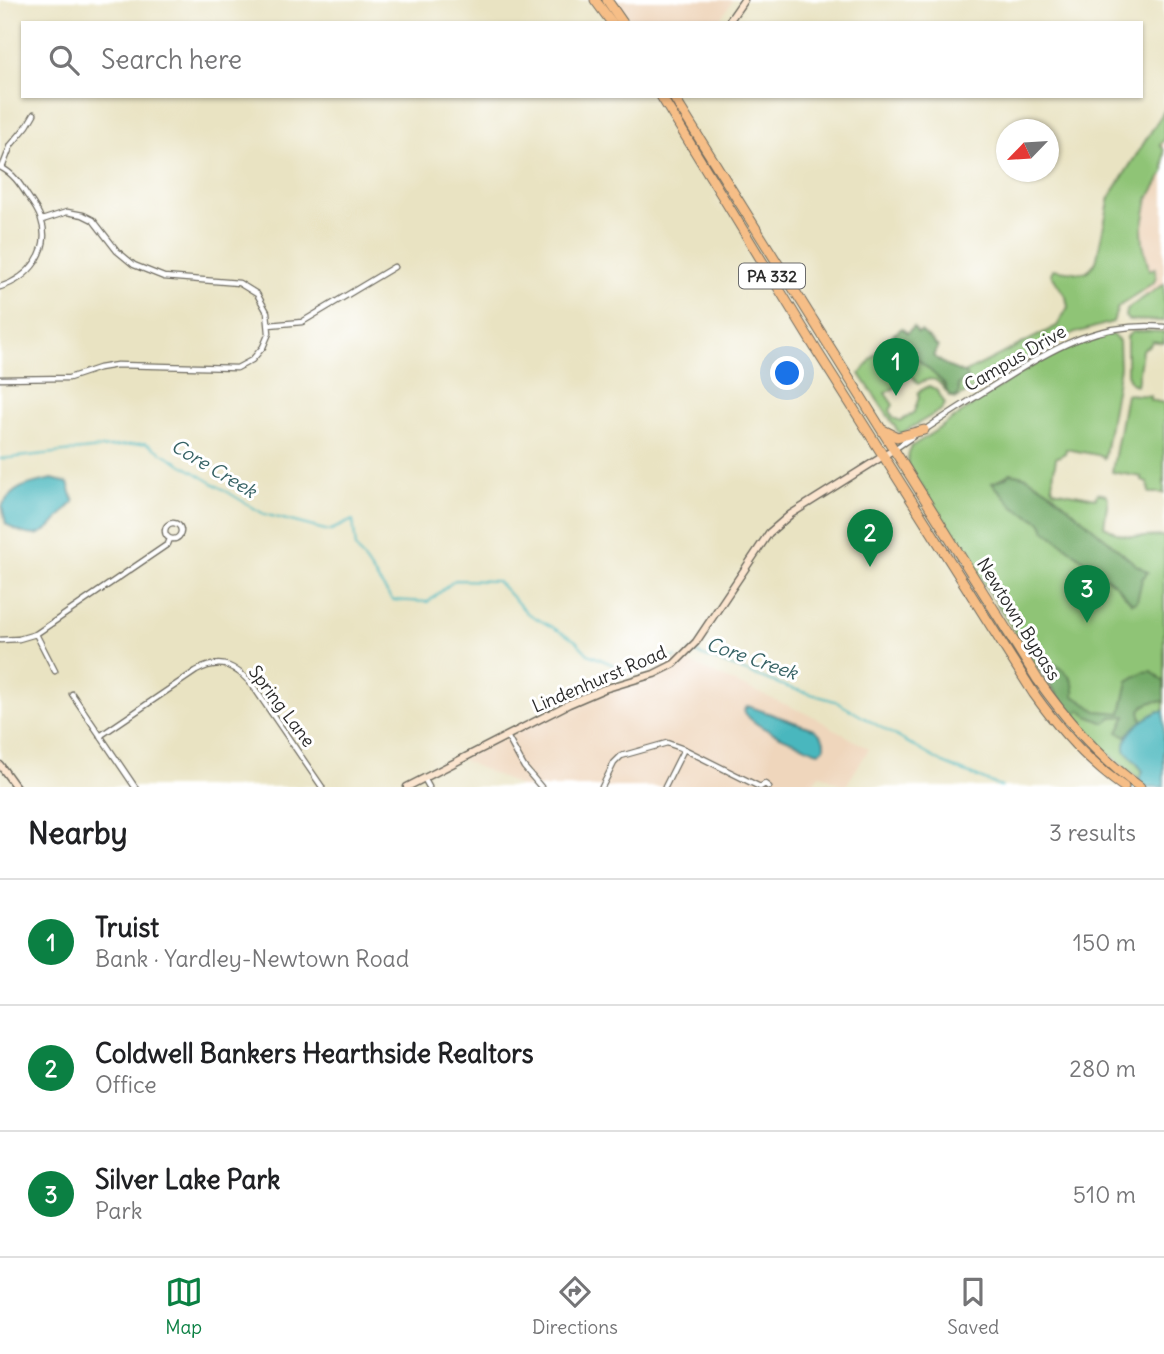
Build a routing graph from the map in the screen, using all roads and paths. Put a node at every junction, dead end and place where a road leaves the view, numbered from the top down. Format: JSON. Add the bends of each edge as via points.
{"nodes":[{"id":1,"x":595,"y":0,"type":"edge"},
{"id":2,"x":609,"y":0,"type":"edge"},
{"id":3,"x":744,"y":0,"type":"edge"},
{"id":4,"x":611,"y":21,"type":"edge"},
{"id":5,"x":623,"y":21,"type":"edge"},
{"id":6,"x":729,"y":21,"type":"edge"},
{"id":7,"x":674,"y":100,"type":"edge"},
{"id":8,"x":34,"y":114,"type":"dead end"},
{"id":9,"x":1,"y":168,"type":"edge"},
{"id":10,"x":41,"y":220,"type":"junction"},
{"id":11,"x":394,"y":267,"type":"dead end"},
{"id":12,"x":0,"y":287,"type":"edge"},
{"id":13,"x":269,"y":325,"type":"junction"},
{"id":14,"x":1164,"y":327,"type":"edge"},
{"id":15,"x":0,"y":379,"type":"edge"},
{"id":16,"x":879,"y":428,"type":"junction"},
{"id":17,"x":923,"y":430,"type":"junction"},
{"id":18,"x":893,"y":450,"type":"junction"},
{"id":19,"x":884,"y":456,"type":"junction"},
{"id":20,"x":170,"y":539,"type":"dead end"},
{"id":21,"x":36,"y":634,"type":"junction"},
{"id":22,"x":0,"y":640,"type":"edge"},
{"id":23,"x":55,"y":671,"type":"dead end"},
{"id":24,"x":72,"y":694,"type":"dead end"},
{"id":25,"x":100,"y":736,"type":"junction"},
{"id":26,"x":507,"y":736,"type":"junction"},
{"id":27,"x":684,"y":749,"type":"junction"},
{"id":28,"x":0,"y":765,"type":"edge"},
{"id":29,"x":424,"y":778,"type":"junction"},
{"id":30,"x":1119,"y":784,"type":"edge"},
{"id":31,"x":16,"y":787,"type":"edge"},
{"id":32,"x":135,"y":787,"type":"edge"},
{"id":33,"x":322,"y":787,"type":"edge"},
{"id":34,"x":407,"y":787,"type":"edge"},
{"id":35,"x":429,"y":787,"type":"edge"},
{"id":36,"x":541,"y":787,"type":"edge"},
{"id":37,"x":602,"y":787,"type":"edge"},
{"id":38,"x":665,"y":787,"type":"edge"},
{"id":39,"x":769,"y":787,"type":"edge"},
{"id":40,"x":1140,"y":787,"type":"edge"}],
"edges":[{"from":1,"to":4,"type":"highway"},
{"from":2,"to":5,"type":"highway"},
{"from":3,"to":6,"type":"street"},
{"from":7,"to":16,"type":"highway","number":"PA 332"},
{"from":7,"to":19,"type":"highway","number":"PA 332"},
{"from":8,"to":9,"type":"street"},
{"from":9,"to":10,"type":"street","via":[[13,176]]},
{"from":10,"to":12,"type":"street","via":[[44,238],[37,261],[24,276]]},
{"from":10,"to":13,"type":"street","via":[[67,212],[80,214],[93,220],[120,255],[144,270],[164,277],[245,285],[261,300]]},
{"from":11,"to":13,"type":"street","via":[[302,322]]},
{"from":13,"to":15,"type":"street","via":[[258,354],[233,369],[117,365],[69,378]]},
{"from":14,"to":17,"type":"street","name":"Campus Drive","via":[[1123,327],[1070,341]]},
{"from":16,"to":17,"type":"highway","via":[[897,437]]},
{"from":16,"to":18,"type":"highway","number":"PA 332"},
{"from":17,"to":18,"type":"street","name":"Campus Drive"},
{"from":18,"to":19,"type":"street","name":"Lindenhurst Road"},
{"from":18,"to":40,"type":"highway","name":"Newtown Bypass","number":"PA 332","via":[[1054,704],[1094,749]]},
{"from":19,"to":26,"type":"street","name":"Lindenhurst Road","via":[[791,514],[769,533],[681,659],[654,674],[587,695]]},
{"from":19,"to":30,"type":"highway","name":"Newtown Bypass","number":"PA 332","via":[[1041,704]]},
{"from":20,"to":21,"type":"street"},
{"from":21,"to":22,"type":"street"},
{"from":21,"to":23,"type":"street"},
{"from":24,"to":25,"type":"street"},
{"from":25,"to":32,"type":"street"},
{"from":25,"to":33,"type":"street","name":"Spring Lane","via":[[205,666],[225,665],[248,680]]},
{"from":26,"to":29,"type":"street","name":"Lindenhurst Road"},
{"from":26,"to":36,"type":"street","via":[[523,767]]},
{"from":27,"to":37,"type":"street","via":[[667,743],[621,756]]},
{"from":27,"to":38,"type":"street"},
{"from":27,"to":39,"type":"street","via":[[760,787]]},
{"from":28,"to":31,"type":"street"},
{"from":29,"to":34,"type":"street","name":"Lindenhurst Road"},
{"from":29,"to":35,"type":"street"}]}
